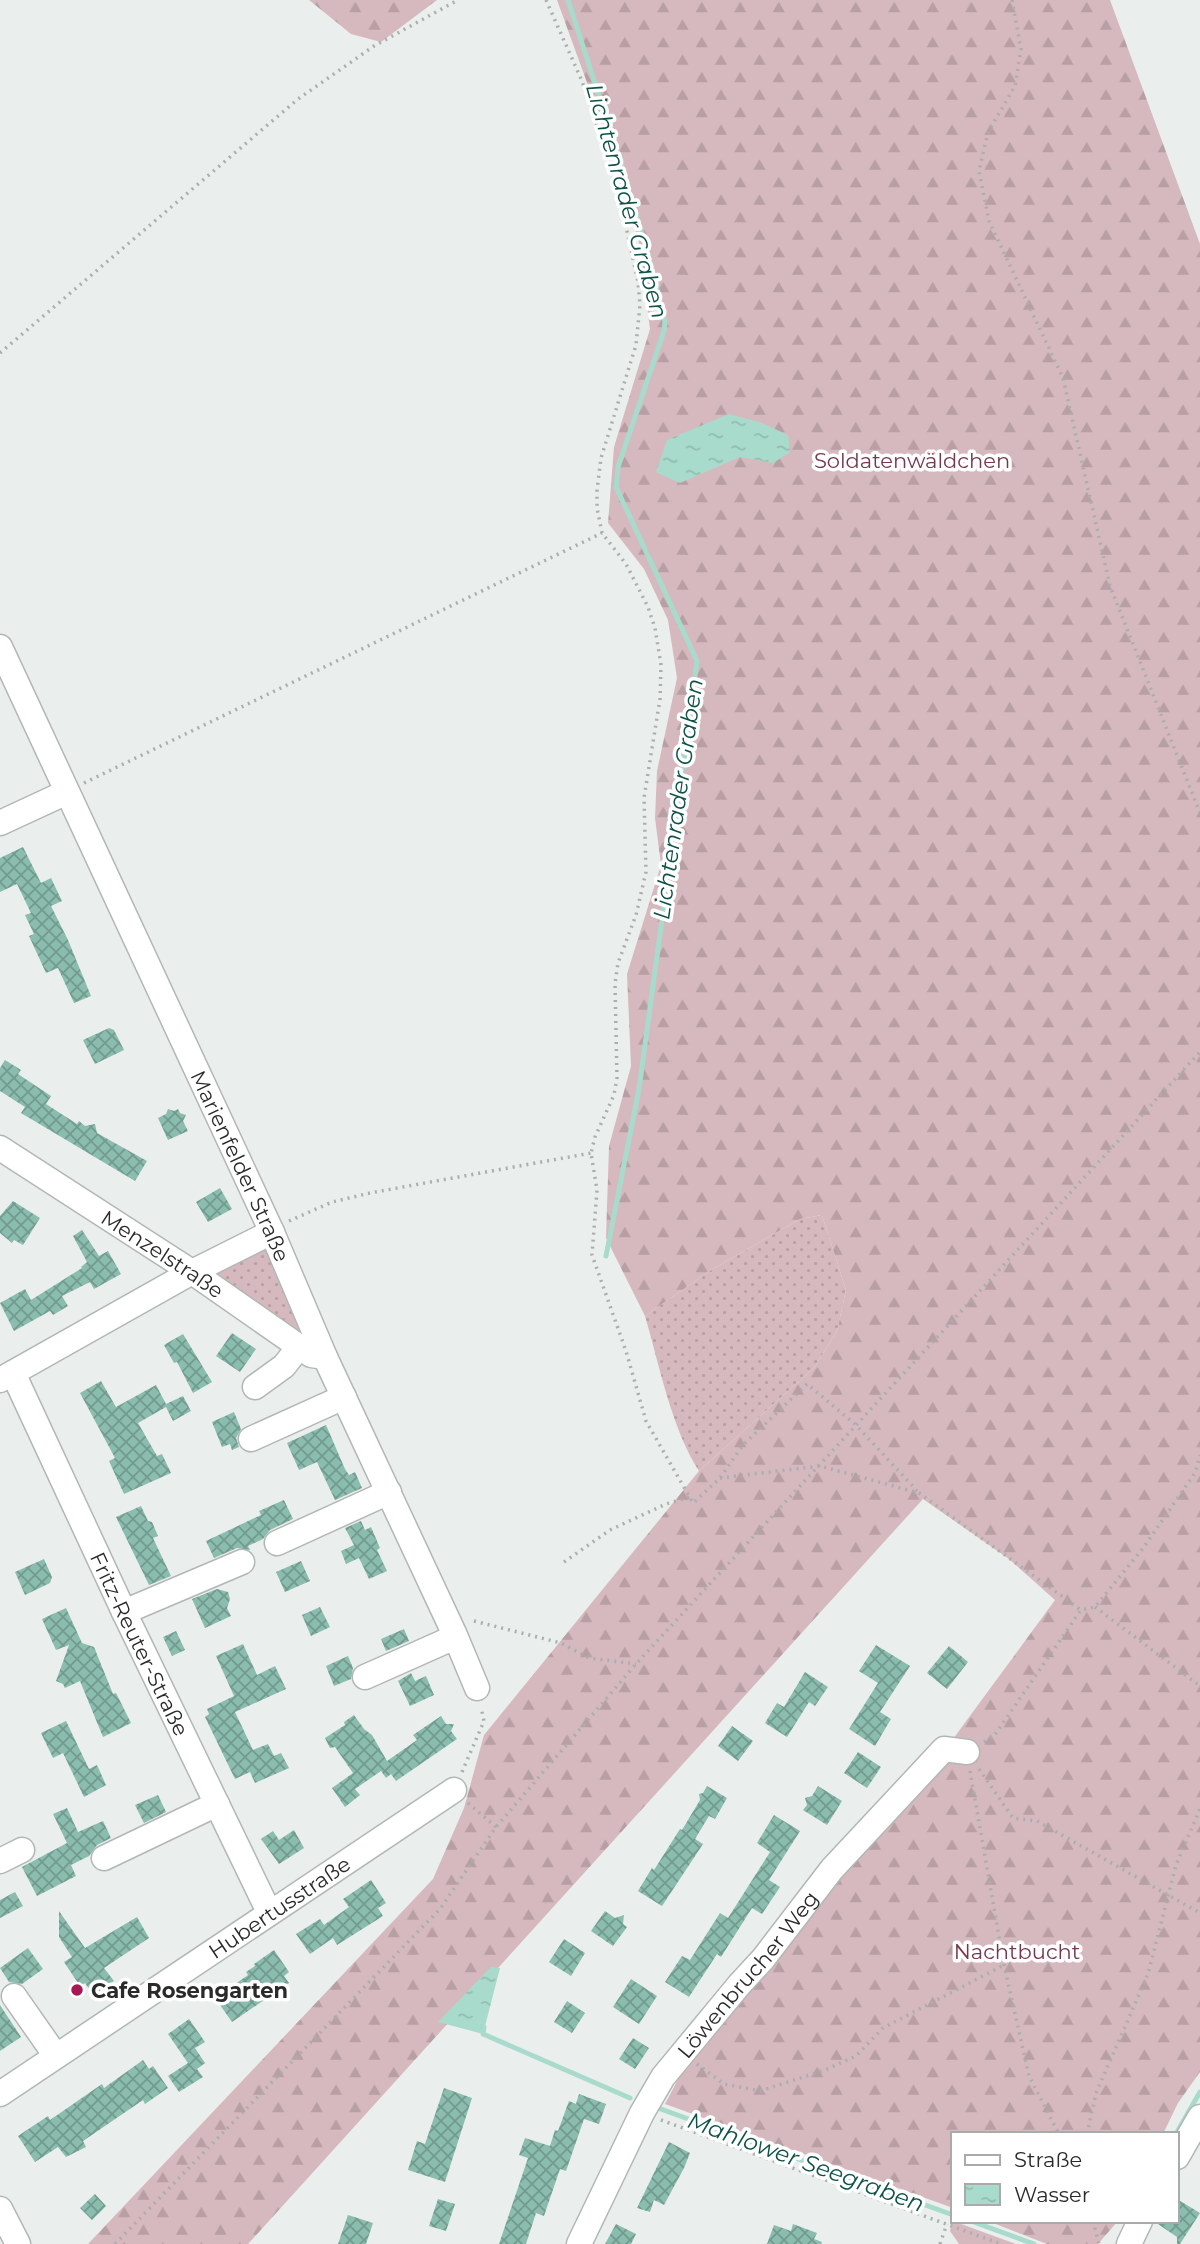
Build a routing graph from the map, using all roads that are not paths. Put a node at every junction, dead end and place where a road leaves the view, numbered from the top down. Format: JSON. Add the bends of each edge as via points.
{"nodes":[{"id":1,"x":0,"y":647,"type":"edge"},
{"id":2,"x":67,"y":792,"type":"junction"},
{"id":3,"x":0,"y":823,"type":"edge"},
{"id":4,"x":0,"y":1148,"type":"edge"},
{"id":5,"x":271,"y":1231,"type":"junction"},
{"id":6,"x":192,"y":1272,"type":"junction"},
{"id":7,"x":299,"y":1347,"type":"junction"},
{"id":8,"x":326,"y":1357,"type":"junction"},
{"id":9,"x":7,"y":1377,"type":"edge"},
{"id":10,"x":255,"y":1387,"type":"dead end"},
{"id":11,"x":344,"y":1397,"type":"junction"},
{"id":12,"x":251,"y":1439,"type":"dead end"},
{"id":13,"x":389,"y":1492,"type":"junction"},
{"id":14,"x":277,"y":1543,"type":"dead end"},
{"id":15,"x":242,"y":1562,"type":"dead end"},
{"id":16,"x":124,"y":1612,"type":"junction"},
{"id":17,"x":456,"y":1637,"type":"junction"},
{"id":18,"x":365,"y":1677,"type":"dead end"},
{"id":19,"x":477,"y":1688,"type":"road end"},
{"id":20,"x":967,"y":1752,"type":"road end"},
{"id":21,"x":454,"y":1790,"type":"road end"},
{"id":22,"x":217,"y":1804,"type":"junction"},
{"id":23,"x":104,"y":1858,"type":"dead end"},
{"id":24,"x":269,"y":1912,"type":"junction"},
{"id":25,"x":14,"y":1996,"type":"dead end"},
{"id":26,"x":56,"y":2056,"type":"junction"},
{"id":27,"x":0,"y":2094,"type":"edge"},
{"id":28,"x":1200,"y":2117,"type":"edge"},
{"id":29,"x":1179,"y":2154,"type":"edge"},
{"id":30,"x":0,"y":2209,"type":"edge"},
{"id":31,"x":1139,"y":2223,"type":"edge"},
{"id":32,"x":18,"y":2244,"type":"edge"},
{"id":33,"x":579,"y":2244,"type":"edge"},
{"id":34,"x":1129,"y":2244,"type":"edge"}],
"edges":[{"from":1,"to":2,"type":"street","name":"Marienfelder Straße"},
{"from":2,"to":3,"type":"street"},
{"from":2,"to":5,"type":"street","name":"Marienfelder Straße"},
{"from":4,"to":6,"type":"street","name":"Menzelstraße"},
{"from":5,"to":6,"type":"street"},
{"from":5,"to":8,"type":"street","name":"Marienfelder Straße"},
{"from":6,"to":7,"type":"street","name":"Menzelstraße"},
{"from":6,"to":9,"type":"street"},
{"from":7,"to":8,"type":"street","name":"Menzelstraße"},
{"from":7,"to":10,"type":"street","via":[[284,1367]]},
{"from":8,"to":11,"type":"street","name":"Marienfelder Straße"},
{"from":9,"to":16,"type":"street","name":"Fritz-Reuter-Straße"},
{"from":11,"to":12,"type":"street"},
{"from":11,"to":13,"type":"street","name":"Marienfelder Straße"},
{"from":13,"to":14,"type":"street"},
{"from":13,"to":17,"type":"street","name":"Marienfelder Straße"},
{"from":15,"to":16,"type":"street"},
{"from":16,"to":22,"type":"street","name":"Fritz-Reuter-Straße"},
{"from":17,"to":18,"type":"street"},
{"from":17,"to":19,"type":"street","name":"Marienfelder Straße"},
{"from":20,"to":33,"type":"street","name":"Löwenbrucher Weg","via":[[944,1749],[832,1869],[763,1959],[682,2052],[642,2113]]},
{"from":21,"to":24,"type":"street","name":"Hubertusstraße"},
{"from":22,"to":23,"type":"street"},
{"from":22,"to":24,"type":"street","name":"Fritz-Reuter-Straße"},
{"from":24,"to":26,"type":"street","name":"Hubertusstraße"},
{"from":25,"to":26,"type":"street"},
{"from":26,"to":27,"type":"street","name":"Hubertusstraße"},
{"from":28,"to":29,"type":"street"},
{"from":30,"to":32,"type":"street"},
{"from":31,"to":34,"type":"street"}]}
